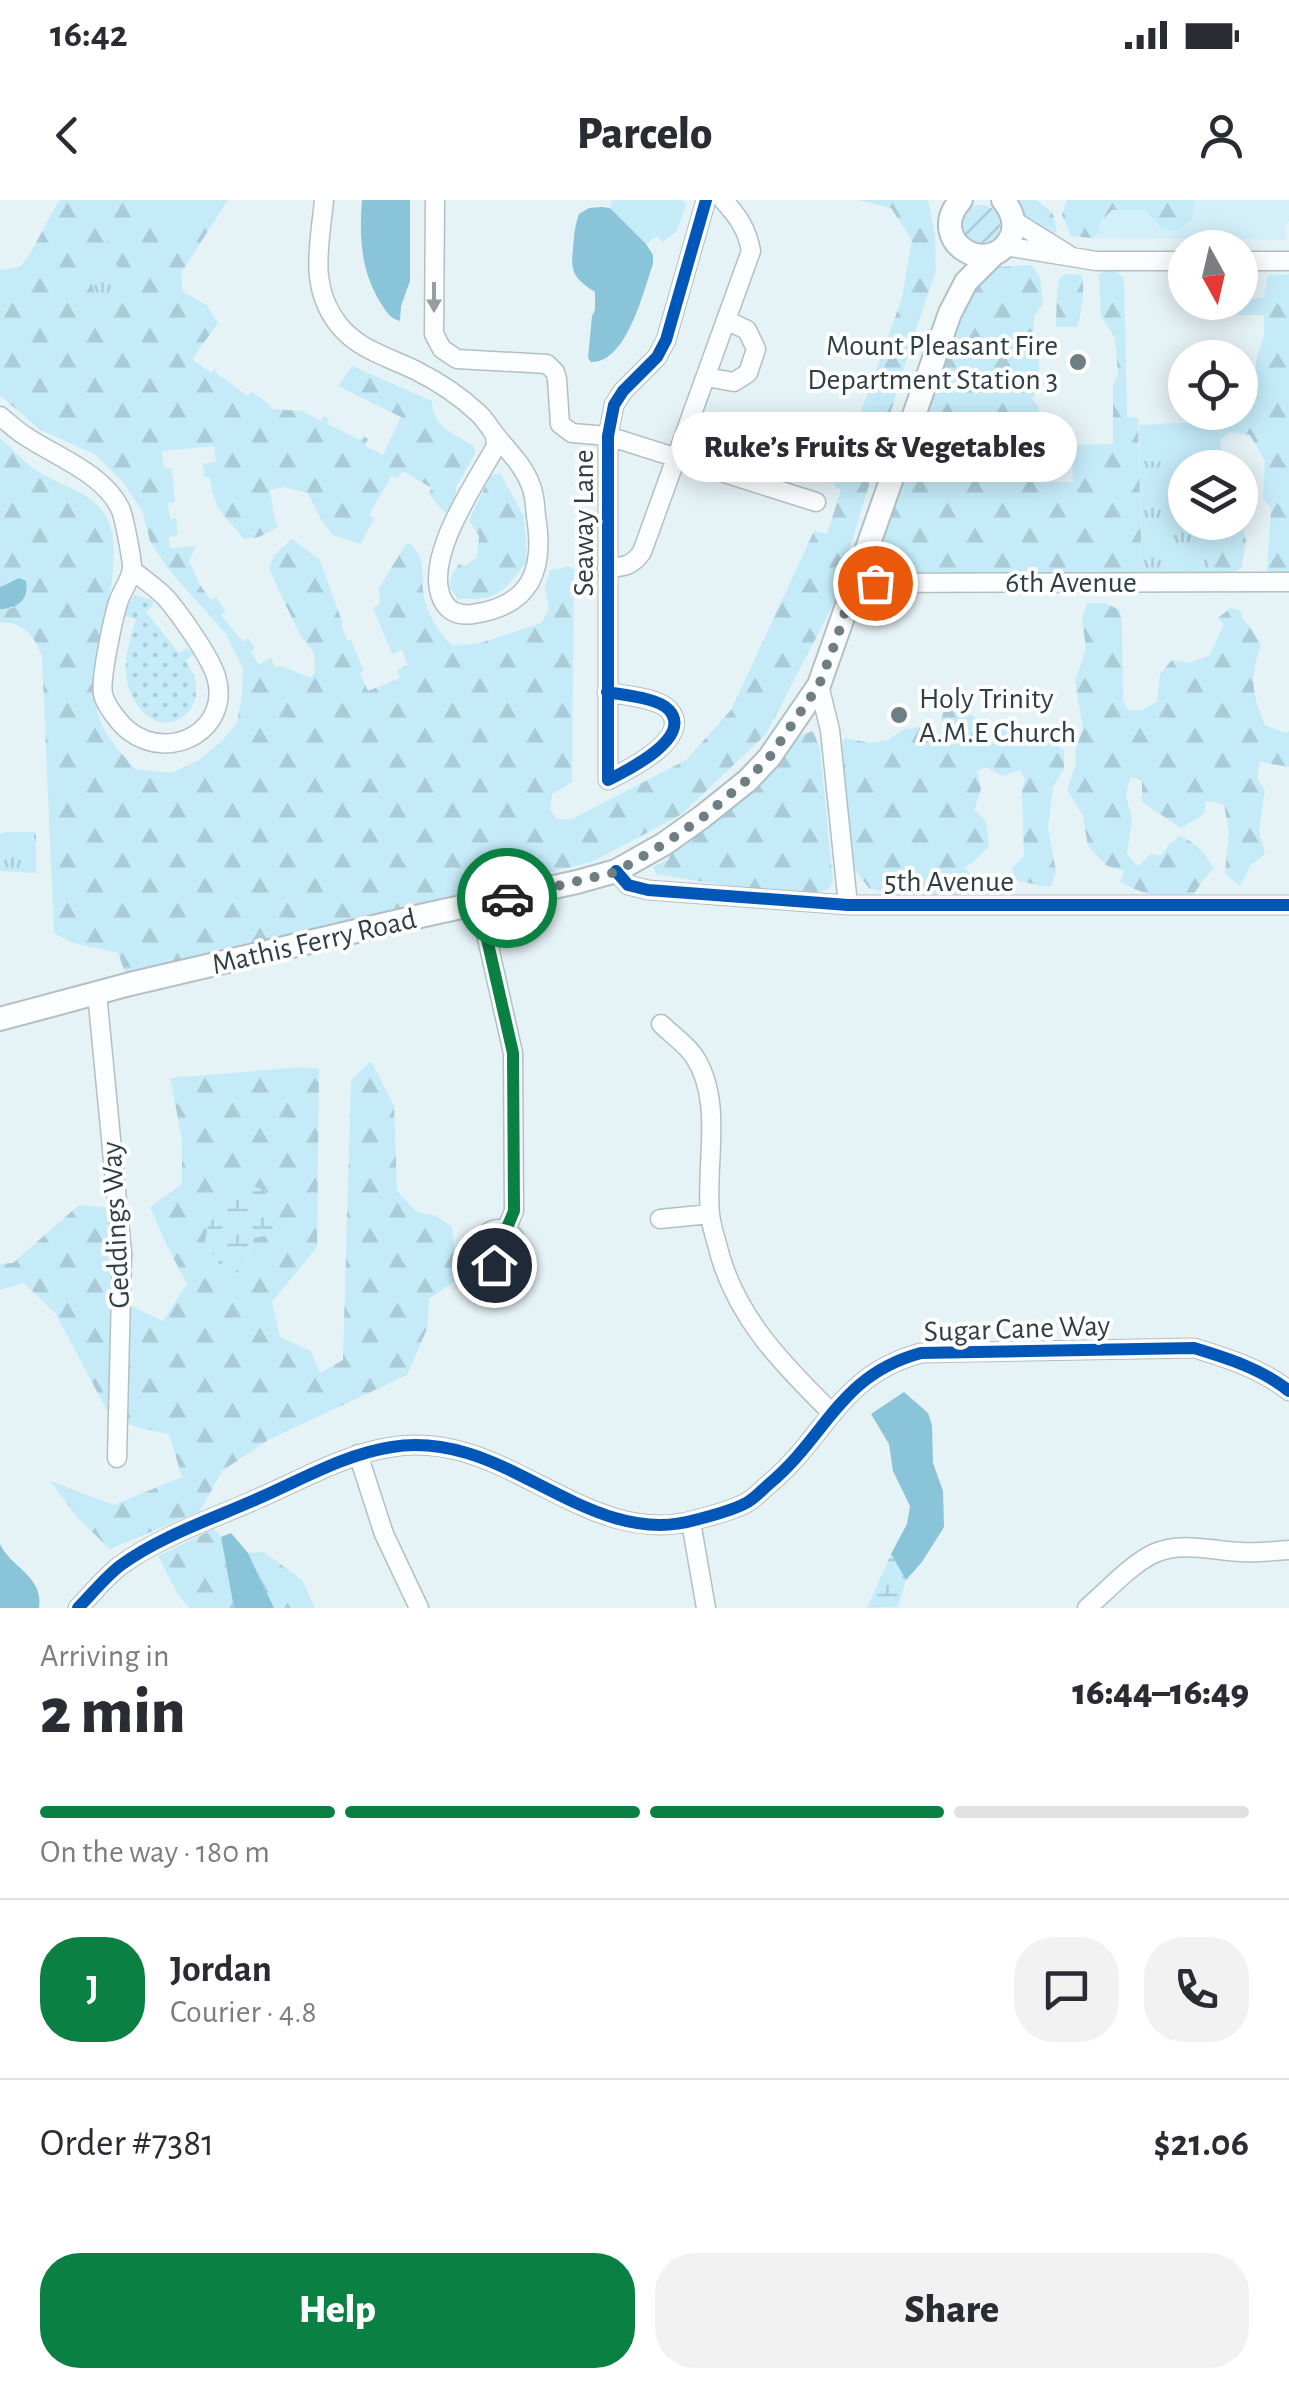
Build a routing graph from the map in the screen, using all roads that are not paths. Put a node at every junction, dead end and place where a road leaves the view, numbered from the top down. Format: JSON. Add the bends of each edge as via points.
{"nodes":[{"id":1,"x":324,"y":200,"type":"edge"},
{"id":2,"x":435,"y":200,"type":"edge"},
{"id":3,"x":706,"y":200,"type":"edge"},
{"id":4,"x":723,"y":200,"type":"edge"},
{"id":5,"x":1009,"y":207,"type":"edge"},
{"id":6,"x":952,"y":215,"type":"edge"},
{"id":7,"x":1000,"y":250,"type":"junction"},
{"id":8,"x":1072,"y":257,"type":"junction"},
{"id":9,"x":1168,"y":261,"type":"edge"},
{"id":10,"x":1258,"y":261,"type":"edge"},
{"id":11,"x":1289,"y":261,"type":"edge"},
{"id":12,"x":950,"y":313,"type":"junction"},
{"id":13,"x":726,"y":320,"type":"junction"},
{"id":14,"x":706,"y":377,"type":"junction"},
{"id":15,"x":0,"y":416,"type":"edge"},
{"id":16,"x":496,"y":436,"type":"junction"},
{"id":17,"x":608,"y":436,"type":"junction"},
{"id":18,"x":678,"y":458,"type":"junction"},
{"id":19,"x":816,"y":502,"type":"dead end"},
{"id":20,"x":607,"y":568,"type":"junction"},
{"id":21,"x":132,"y":570,"type":"junction"},
{"id":22,"x":1289,"y":582,"type":"edge"},
{"id":23,"x":854,"y":583,"type":"junction"},
{"id":24,"x":819,"y":685,"type":"junction"},
{"id":25,"x":607,"y":692,"type":"junction"},
{"id":26,"x":616,"y":872,"type":"junction"},
{"id":27,"x":479,"y":904,"type":"junction"},
{"id":28,"x":848,"y":905,"type":"junction"},
{"id":29,"x":1289,"y":905,"type":"edge"},
{"id":30,"x":96,"y":993,"type":"junction"},
{"id":31,"x":0,"y":1019,"type":"edge"},
{"id":32,"x":661,"y":1024,"type":"dead end"},
{"id":33,"x":710,"y":1214,"type":"junction"},
{"id":34,"x":660,"y":1219,"type":"dead end"},
{"id":35,"x":506,"y":1230,"type":"dead end"},
{"id":36,"x":1289,"y":1391,"type":"edge"},
{"id":37,"x":831,"y":1412,"type":"junction"},
{"id":38,"x":358,"y":1454,"type":"junction"},
{"id":39,"x":117,"y":1458,"type":"dead end"},
{"id":40,"x":691,"y":1522,"type":"junction"},
{"id":41,"x":1289,"y":1550,"type":"edge"},
{"id":42,"x":78,"y":1608,"type":"edge"},
{"id":43,"x":419,"y":1608,"type":"edge"},
{"id":44,"x":706,"y":1608,"type":"edge"},
{"id":45,"x":1088,"y":1608,"type":"edge"}],
"edges":[{"from":1,"to":16,"type":"street","via":[[317,281],[339,325],[365,348],[462,400]]},
{"from":2,"to":17,"type":"street","one_way":true,"via":[[434,334],[442,350],[467,360],[547,364],[557,379],[560,424],[572,433]]},
{"from":3,"to":17,"type":"street","name":"Seaway Lane","via":[[666,340],[622,391]]},
{"from":4,"to":13,"type":"street","via":[[742,221],[750,251]]},
{"from":5,"to":7,"type":"main road","via":[[1010,238]]},
{"from":5,"to":8,"type":"street"},
{"from":6,"to":7,"type":"main road","via":[[966,252]]},
{"from":6,"to":12,"type":"main road","name":"Mathis Ferry Road"},
{"from":7,"to":8,"type":"street"},
{"from":7,"to":12,"type":"main road","name":"Mathis Ferry Road","via":[[966,282]]},
{"from":8,"to":9,"type":"street"},
{"from":10,"to":11,"type":"street"},
{"from":12,"to":23,"type":"main road","name":"Mathis Ferry Road"},
{"from":13,"to":14,"type":"street"},
{"from":13,"to":14,"type":"street","via":[[747,330],[756,349],[748,372],[734,382]]},
{"from":14,"to":18,"type":"street"},
{"from":15,"to":21,"type":"street","via":[[110,493],[121,510]]},
{"from":16,"to":16,"type":"street","via":[[438,569],[440,595],[462,616],[492,611],[520,596],[536,573],[540,537],[532,488]]},
{"from":17,"to":18,"type":"street"},
{"from":17,"to":20,"type":"street","name":"Seaway Lane"},
{"from":18,"to":19,"type":"street"},
{"from":18,"to":20,"type":"street","via":[[642,552],[634,563]]},
{"from":20,"to":25,"type":"street","name":"Seaway Lane"},
{"from":21,"to":21,"type":"street","via":[[118,604],[103,694],[130,732],[175,744],[205,729],[218,687],[215,673],[166,598]]},
{"from":22,"to":23,"type":"street","name":"6th Avenue"},
{"from":23,"to":24,"type":"main road","name":"Mathis Ferry Road"},
{"from":24,"to":26,"type":"main road","name":"Mathis Ferry Road","via":[[747,780],[702,818]]},
{"from":24,"to":28,"type":"street","via":[[830,730]]},
{"from":25,"to":25,"type":"street","name":"Seaway Lane","via":[[607,710],[608,780],[662,746],[674,720],[656,702]]},
{"from":26,"to":27,"type":"main road","name":"Mathis Ferry Road"},
{"from":26,"to":28,"type":"street","name":"5th Avenue","via":[[628,885],[648,890]]},
{"from":27,"to":30,"type":"main road","name":"Mathis Ferry Road"},
{"from":27,"to":35,"type":"street","via":[[513,1053],[514,1211]]},
{"from":28,"to":29,"type":"street","name":"5th Avenue"},
{"from":30,"to":31,"type":"main road","name":"Mathis Ferry Road"},
{"from":30,"to":39,"type":"street","name":"Geddings Way","via":[[122,1253]]},
{"from":32,"to":33,"type":"street","via":[[694,1054],[707,1085]]},
{"from":33,"to":34,"type":"street"},
{"from":33,"to":37,"type":"street","via":[[725,1272],[756,1332]]},
{"from":36,"to":37,"type":"street","name":"Sugar Cane Way","via":[[1194,1348],[921,1353],[870,1376]]},
{"from":37,"to":40,"type":"street","name":"Sugar Cane Way","via":[[784,1472],[747,1503]]},
{"from":38,"to":40,"type":"street","name":"Sugar Cane Way","via":[[432,1446],[502,1466],[624,1520]]},
{"from":38,"to":42,"type":"street","name":"Sugar Cane Way","via":[[164,1540],[120,1566]]},
{"from":38,"to":43,"type":"street","via":[[384,1534]]},
{"from":40,"to":44,"type":"street"},
{"from":41,"to":45,"type":"street","via":[[1190,1547],[1153,1553]]}]}
